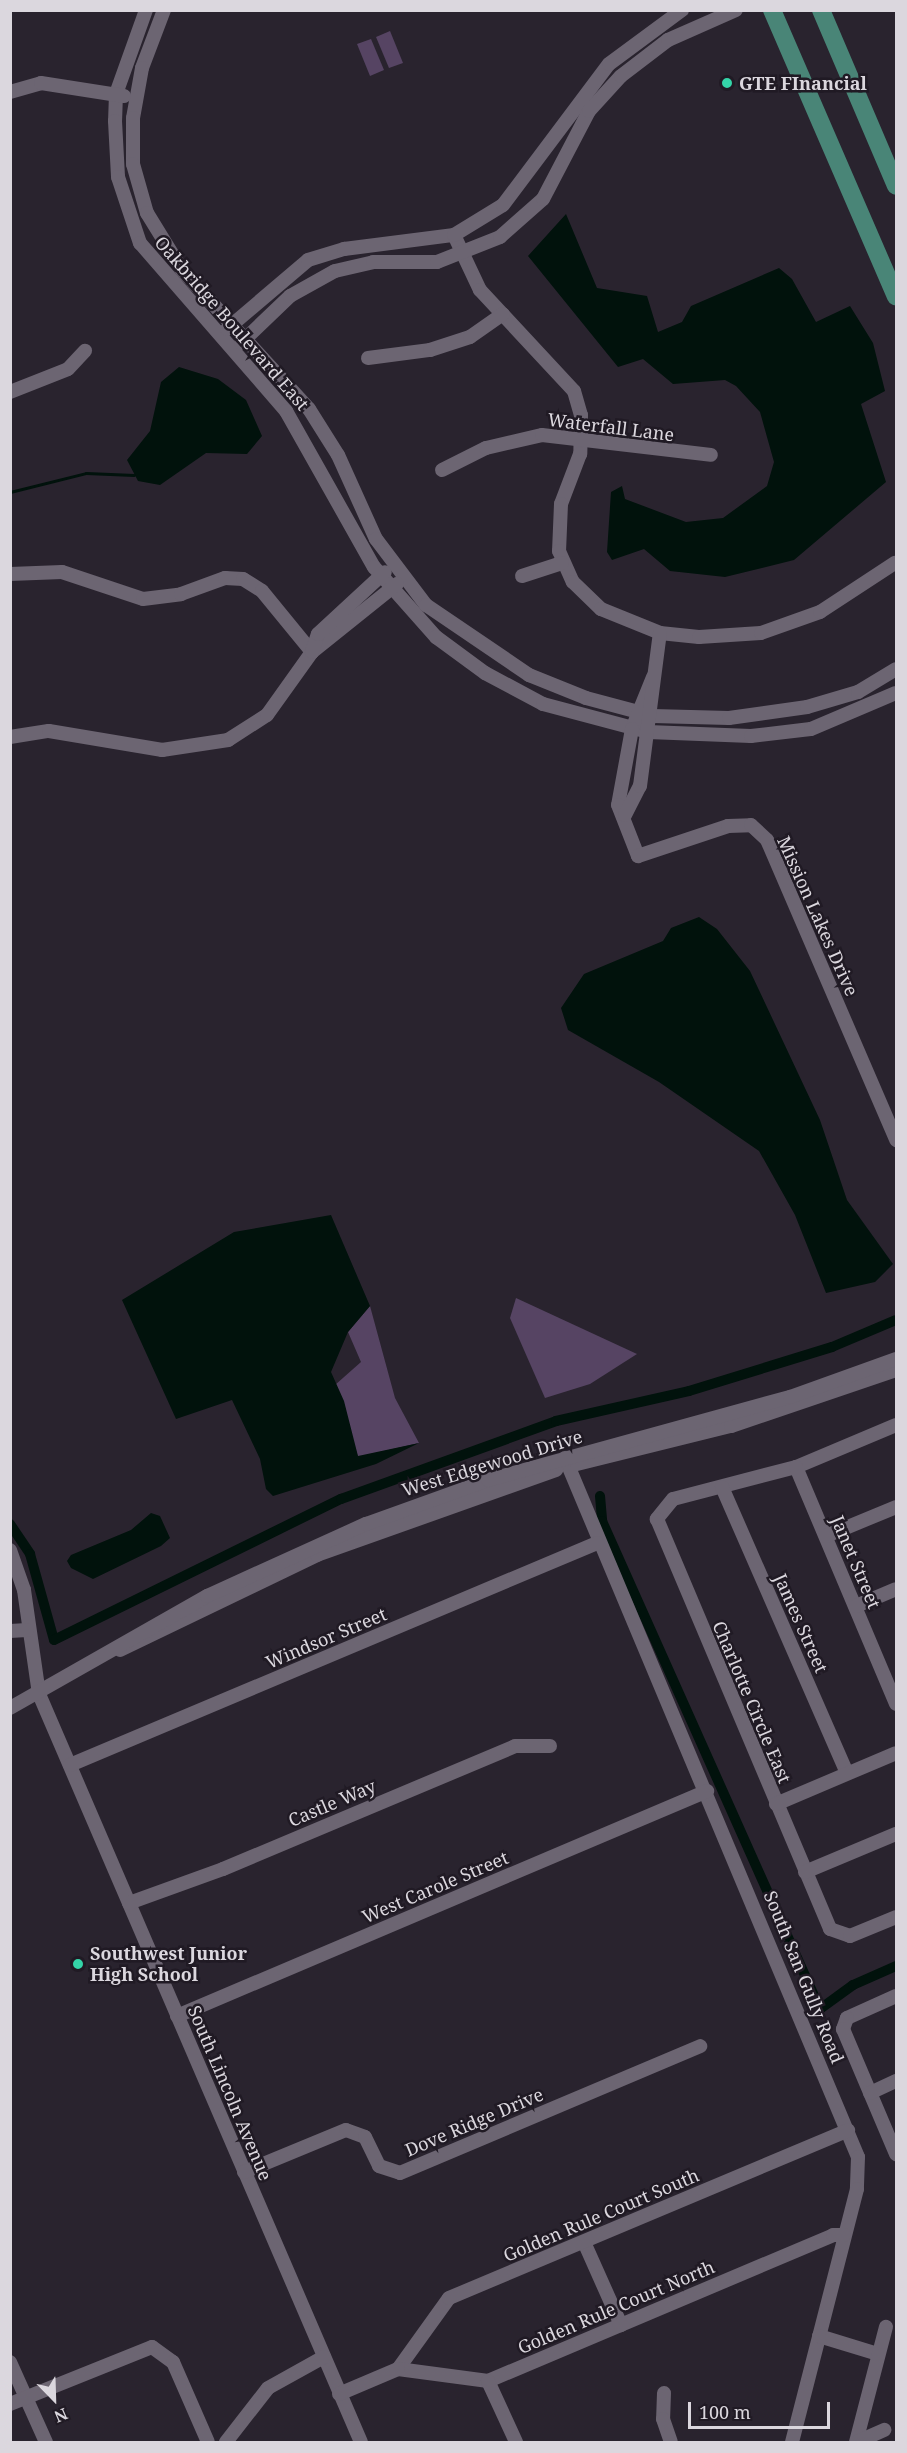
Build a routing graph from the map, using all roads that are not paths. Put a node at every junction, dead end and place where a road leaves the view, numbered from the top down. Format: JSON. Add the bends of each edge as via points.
{"nodes":[{"id":1,"x":146,"y":10,"type":"edge"},
{"id":2,"x":164,"y":10,"type":"edge"},
{"id":3,"x":682,"y":10,"type":"edge"},
{"id":4,"x":736,"y":10,"type":"edge"},
{"id":5,"x":772,"y":10,"type":"edge"},
{"id":6,"x":821,"y":10,"type":"edge"},
{"id":7,"x":10,"y":92,"type":"edge"},
{"id":8,"x":116,"y":94,"type":"junction"},
{"id":9,"x":135,"y":99,"type":"junction"},
{"id":10,"x":897,"y":186,"type":"edge"},
{"id":11,"x":454,"y":235,"type":"junction"},
{"id":12,"x":463,"y":254,"type":"junction"},
{"id":13,"x":897,"y":296,"type":"edge"},
{"id":14,"x":503,"y":314,"type":"junction"},
{"id":15,"x":232,"y":324,"type":"junction"},
{"id":16,"x":220,"y":337,"type":"junction"},
{"id":17,"x":246,"y":338,"type":"junction"},
{"id":18,"x":85,"y":351,"type":"dead end"},
{"id":19,"x":233,"y":351,"type":"junction"},
{"id":20,"x":368,"y":358,"type":"dead end"},
{"id":21,"x":10,"y":392,"type":"edge"},
{"id":22,"x":581,"y":439,"type":"junction"},
{"id":23,"x":711,"y":455,"type":"dead end"},
{"id":24,"x":442,"y":470,"type":"dead end"},
{"id":25,"x":562,"y":562,"type":"junction"},
{"id":26,"x":895,"y":563,"type":"dead end"},
{"id":27,"x":392,"y":566,"type":"junction"},
{"id":28,"x":10,"y":574,"type":"edge"},
{"id":29,"x":380,"y":576,"type":"junction"},
{"id":30,"x":522,"y":576,"type":"dead end"},
{"id":31,"x":403,"y":579,"type":"junction"},
{"id":32,"x":390,"y":589,"type":"junction"},
{"id":33,"x":338,"y":612,"type":"junction"},
{"id":34,"x":351,"y":623,"type":"junction"},
{"id":35,"x":660,"y":633,"type":"junction"},
{"id":36,"x":312,"y":652,"type":"junction"},
{"id":37,"x":897,"y":669,"type":"edge"},
{"id":38,"x":652,"y":677,"type":"junction"},
{"id":39,"x":897,"y":693,"type":"edge"},
{"id":40,"x":638,"y":712,"type":"junction"},
{"id":41,"x":653,"y":716,"type":"junction"},
{"id":42,"x":632,"y":729,"type":"junction"},
{"id":43,"x":648,"y":732,"type":"junction"},
{"id":44,"x":10,"y":737,"type":"edge"},
{"id":45,"x":625,"y":768,"type":"junction"},
{"id":46,"x":642,"y":771,"type":"junction"},
{"id":47,"x":626,"y":815,"type":"junction"},
{"id":48,"x":897,"y":1140,"type":"edge"},
{"id":49,"x":897,"y":1359,"type":"edge"},
{"id":50,"x":897,"y":1370,"type":"edge"},
{"id":51,"x":897,"y":1425,"type":"edge"},
{"id":52,"x":566,"y":1462,"type":"junction"},
{"id":53,"x":796,"y":1467,"type":"junction"},
{"id":54,"x":722,"y":1487,"type":"junction"},
{"id":55,"x":897,"y":1507,"type":"edge"},
{"id":56,"x":826,"y":1536,"type":"junction"},
{"id":57,"x":597,"y":1543,"type":"junction"},
{"id":58,"x":10,"y":1550,"type":"edge"},
{"id":59,"x":897,"y":1589,"type":"edge"},
{"id":60,"x":856,"y":1606,"type":"junction"},
{"id":61,"x":27,"y":1630,"type":"junction"},
{"id":62,"x":10,"y":1631,"type":"edge"},
{"id":63,"x":891,"y":1674,"type":"edge"},
{"id":64,"x":39,"y":1694,"type":"junction"},
{"id":65,"x":897,"y":1704,"type":"edge"},
{"id":66,"x":10,"y":1708,"type":"edge"},
{"id":67,"x":550,"y":1746,"type":"dead end"},
{"id":68,"x":897,"y":1753,"type":"edge"},
{"id":69,"x":70,"y":1765,"type":"junction"},
{"id":70,"x":847,"y":1773,"type":"junction"},
{"id":71,"x":707,"y":1791,"type":"junction"},
{"id":72,"x":776,"y":1803,"type":"junction"},
{"id":73,"x":897,"y":1833,"type":"edge"},
{"id":74,"x":805,"y":1872,"type":"junction"},
{"id":75,"x":129,"y":1903,"type":"junction"},
{"id":76,"x":897,"y":1917,"type":"edge"},
{"id":77,"x":897,"y":1996,"type":"edge"},
{"id":78,"x":177,"y":2016,"type":"junction"},
{"id":79,"x":700,"y":2046,"type":"dead end"},
{"id":80,"x":897,"y":2081,"type":"edge"},
{"id":81,"x":870,"y":2093,"type":"junction"},
{"id":82,"x":848,"y":2130,"type":"junction"},
{"id":83,"x":897,"y":2154,"type":"edge"},
{"id":84,"x":244,"y":2172,"type":"junction"},
{"id":85,"x":844,"y":2235,"type":"junction"},
{"id":86,"x":584,"y":2242,"type":"junction"},
{"id":87,"x":621,"y":2325,"type":"junction"},
{"id":88,"x":886,"y":2327,"type":"dead end"},
{"id":89,"x":819,"y":2336,"type":"junction"},
{"id":90,"x":878,"y":2354,"type":"junction"},
{"id":91,"x":324,"y":2357,"type":"junction"},
{"id":92,"x":10,"y":2362,"type":"edge"},
{"id":93,"x":398,"y":2369,"type":"junction"},
{"id":94,"x":488,"y":2381,"type":"junction"},
{"id":95,"x":664,"y":2393,"type":"dead end"},
{"id":96,"x":339,"y":2394,"type":"junction"},
{"id":97,"x":26,"y":2397,"type":"junction"},
{"id":98,"x":10,"y":2404,"type":"edge"},
{"id":99,"x":884,"y":2430,"type":"dead end"},
{"id":100,"x":46,"y":2442,"type":"edge"},
{"id":101,"x":208,"y":2442,"type":"edge"},
{"id":102,"x":226,"y":2442,"type":"edge"},
{"id":103,"x":361,"y":2442,"type":"edge"},
{"id":104,"x":516,"y":2442,"type":"edge"},
{"id":105,"x":671,"y":2442,"type":"edge"},
{"id":106,"x":792,"y":2442,"type":"edge"},
{"id":107,"x":857,"y":2442,"type":"edge"}],
"edges":[{"from":1,"to":8,"type":"street","name":"Oakbridge Boulevard East"},
{"from":2,"to":9,"type":"street","name":"Oakbridge Boulevard East"},
{"from":3,"to":11,"type":"street","via":[[609,64],[516,193]]},
{"from":4,"to":12,"type":"street","via":[[668,40],[621,76],[589,111],[543,199],[500,237]]},
{"from":5,"to":13,"type":"main road"},
{"from":6,"to":10,"type":"main road"},
{"from":7,"to":8,"type":"street","via":[[41,83]]},
{"from":8,"to":9,"type":"street"},
{"from":8,"to":16,"type":"street","name":"Oakbridge Boulevard East","via":[[118,177],[140,243]]},
{"from":9,"to":15,"type":"street","name":"Oakbridge Boulevard East","via":[[133,164],[147,213],[182,270]]},
{"from":11,"to":12,"type":"street"},
{"from":11,"to":15,"type":"street","via":[[344,249],[308,260]]},
{"from":12,"to":14,"type":"street","via":[[480,290]]},
{"from":12,"to":17,"type":"street","via":[[437,262],[373,262],[335,271],[290,296]]},
{"from":14,"to":20,"type":"street","via":[[470,337],[430,350]]},
{"from":14,"to":22,"type":"street","via":[[567,380],[578,402]]},
{"from":15,"to":16,"type":"street"},
{"from":15,"to":17,"type":"street","name":"Oakbridge Boulevard East"},
{"from":16,"to":19,"type":"street","name":"Oakbridge Boulevard East"},
{"from":17,"to":19,"type":"street"},
{"from":17,"to":27,"type":"street","name":"Oakbridge Boulevard East","via":[[322,428]]},
{"from":18,"to":21,"type":"street","via":[[68,369]]},
{"from":19,"to":29,"type":"street","name":"Oakbridge Boulevard East","via":[[298,428]]},
{"from":22,"to":23,"type":"street","name":"Waterfall Lane"},
{"from":22,"to":24,"type":"street","name":"Waterfall Lane","via":[[523,437],[486,448]]},
{"from":22,"to":25,"type":"street","via":[[558,519]]},
{"from":25,"to":30,"type":"street"},
{"from":25,"to":35,"type":"street","via":[[573,582],[601,609]]},
{"from":26,"to":35,"type":"street","via":[[839,602],[782,627],[736,637]]},
{"from":27,"to":29,"type":"street"},
{"from":27,"to":31,"type":"street","name":"Oakbridge Boulevard East"},
{"from":28,"to":36,"type":"street","via":[[62,572],[143,599],[174,596],[225,578],[243,579],[262,591]]},
{"from":29,"to":32,"type":"street","name":"Oakbridge Boulevard East"},
{"from":29,"to":33,"type":"street"},
{"from":31,"to":32,"type":"street"},
{"from":31,"to":40,"type":"street","name":"Oakbridge Boulevard East","via":[[451,625],[529,675]]},
{"from":32,"to":34,"type":"street"},
{"from":32,"to":42,"type":"street","name":"Oakbridge Boulevard East","via":[[436,637],[511,688],[565,713]]},
{"from":33,"to":34,"type":"street"},
{"from":33,"to":36,"type":"street","via":[[318,634]]},
{"from":34,"to":36,"type":"street"},
{"from":35,"to":38,"type":"street","name":"Mission Lakes Drive"},
{"from":36,"to":44,"type":"street","via":[[267,715],[214,744],[154,750],[49,731]]},
{"from":37,"to":41,"type":"street","name":"Oakbridge Boulevard East","via":[[858,692],[807,707],[729,718]]},
{"from":38,"to":40,"type":"street","name":"Mission Lakes Drive"},
{"from":38,"to":41,"type":"street","name":"Mission Lakes Drive"},
{"from":39,"to":43,"type":"street","name":"Oakbridge Boulevard East","via":[[811,729],[751,736]]},
{"from":40,"to":41,"type":"street","name":"Oakbridge Boulevard East"},
{"from":40,"to":42,"type":"street","name":"Mission Lakes Drive"},
{"from":41,"to":43,"type":"street","name":"Mission Lakes Drive"},
{"from":42,"to":43,"type":"street","name":"Oakbridge Boulevard East"},
{"from":42,"to":45,"type":"street","name":"Mission Lakes Drive"},
{"from":43,"to":46,"type":"street","name":"Mission Lakes Drive"},
{"from":45,"to":46,"type":"street"},
{"from":45,"to":47,"type":"street","name":"Mission Lakes Drive","via":[[618,805]]},
{"from":46,"to":47,"type":"street","name":"Mission Lakes Drive"},
{"from":47,"to":48,"type":"street","name":"Mission Lakes Drive","via":[[639,856],[728,826],[751,825],[767,840]]},
{"from":49,"to":52,"type":"street","name":"West Edgewood Drive","via":[[790,1397]]},
{"from":50,"to":52,"type":"street","name":"West Edgewood Drive","via":[[731,1426]]},
{"from":51,"to":53,"type":"street"},
{"from":52,"to":57,"type":"street","name":"South San Gully Road"},
{"from":52,"to":64,"type":"street","name":"West Edgewood Drive","via":[[357,1539],[118,1650]]},
{"from":53,"to":54,"type":"street"},
{"from":53,"to":56,"type":"street","name":"Janet Street"},
{"from":54,"to":70,"type":"street","name":"James Street"},
{"from":54,"to":72,"type":"street","name":"Charlotte Circle East","via":[[666,1502],[658,1510],[657,1525]]},
{"from":55,"to":56,"type":"street"},
{"from":56,"to":60,"type":"street","name":"Janet Street"},
{"from":57,"to":69,"type":"street","name":"Windsor Street"},
{"from":57,"to":71,"type":"street","name":"South San Gully Road"},
{"from":58,"to":61,"type":"street","name":"South Lincoln Avenue","via":[[24,1590]]},
{"from":59,"to":60,"type":"street"},
{"from":60,"to":63,"type":"street","name":"Janet Street"},
{"from":61,"to":62,"type":"street"},
{"from":61,"to":64,"type":"street","name":"South Lincoln Avenue"},
{"from":63,"to":65,"type":"street","name":"Janet Street"},
{"from":64,"to":66,"type":"street","name":"West Edgewood Drive"},
{"from":64,"to":69,"type":"street","name":"South Lincoln Avenue"},
{"from":67,"to":75,"type":"street","name":"Castle Way","via":[[515,1746],[223,1869]]},
{"from":68,"to":70,"type":"street"},
{"from":69,"to":75,"type":"street","name":"South Lincoln Avenue"},
{"from":70,"to":72,"type":"street"},
{"from":71,"to":78,"type":"street","name":"West Carole Street"},
{"from":71,"to":82,"type":"street","name":"South San Gully Road"},
{"from":72,"to":74,"type":"street","name":"Charlotte Circle East"},
{"from":73,"to":74,"type":"street"},
{"from":74,"to":76,"type":"street","name":"Charlotte Circle East","via":[[824,1917],[841,1937]]},
{"from":75,"to":78,"type":"street","name":"South Lincoln Avenue"},
{"from":77,"to":81,"type":"street","via":[[844,2023]]},
{"from":78,"to":84,"type":"street","name":"South Lincoln Avenue"},
{"from":79,"to":84,"type":"street","name":"Dove Ridge Drive","via":[[400,2173],[379,2166],[365,2137],[346,2130]]},
{"from":80,"to":81,"type":"street"},
{"from":81,"to":83,"type":"street"},
{"from":82,"to":85,"type":"street","name":"South San Gully Road","via":[[859,2168]]},
{"from":82,"to":86,"type":"street","name":"Golden Rule Court South"},
{"from":84,"to":91,"type":"street","name":"South Lincoln Avenue"},
{"from":85,"to":87,"type":"street","name":"Golden Rule Court North","via":[[833,2235]]},
{"from":85,"to":89,"type":"street","name":"South San Gully Road"},
{"from":86,"to":87,"type":"street"},
{"from":86,"to":93,"type":"street","name":"Golden Rule Court South","via":[[449,2298]]},
{"from":87,"to":94,"type":"street","name":"Golden Rule Court North"},
{"from":88,"to":90,"type":"street"},
{"from":89,"to":90,"type":"street"},
{"from":89,"to":106,"type":"street","name":"South San Gully Road"},
{"from":90,"to":107,"type":"street"},
{"from":91,"to":96,"type":"street","name":"South Lincoln Avenue"},
{"from":91,"to":102,"type":"street","via":[[268,2388]]},
{"from":92,"to":97,"type":"street"},
{"from":93,"to":94,"type":"street"},
{"from":93,"to":96,"type":"street"},
{"from":94,"to":104,"type":"street"},
{"from":95,"to":105,"type":"street","via":[[663,2419]]},
{"from":96,"to":103,"type":"street","name":"South Lincoln Avenue"},
{"from":97,"to":98,"type":"street"},
{"from":97,"to":100,"type":"street"},
{"from":97,"to":101,"type":"street","via":[[142,2349],[164,2352]]},
{"from":99,"to":107,"type":"street"}]}
